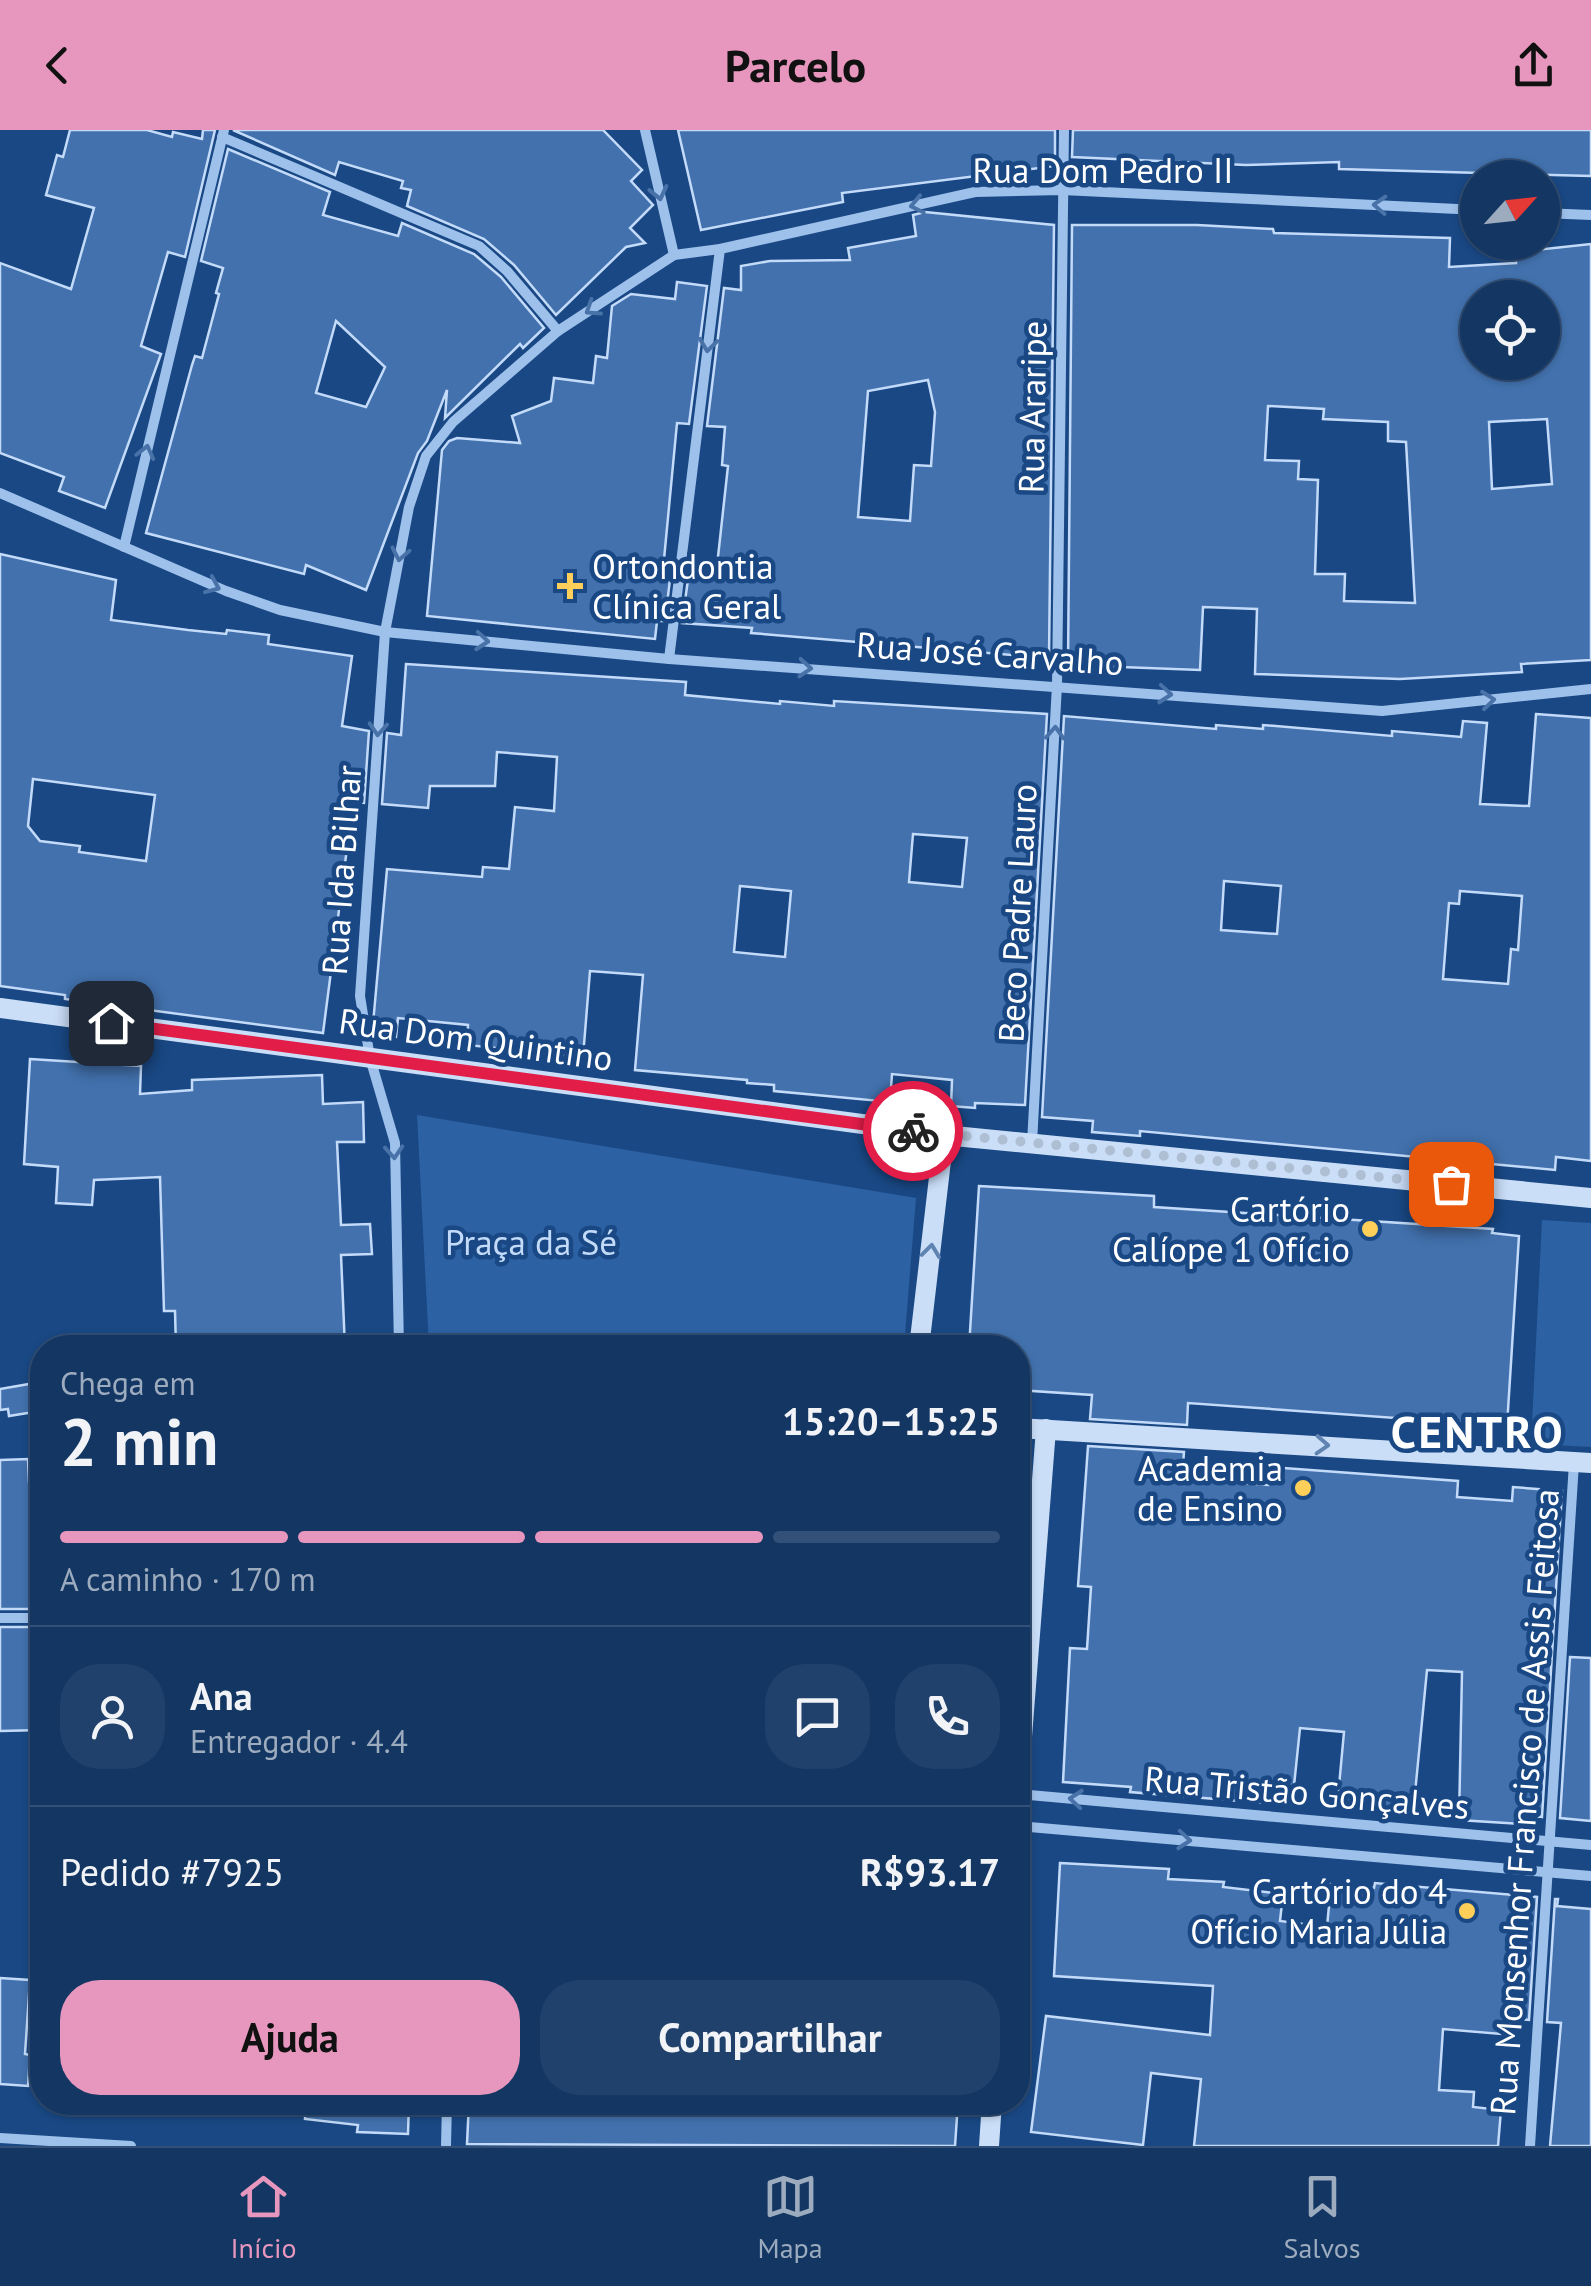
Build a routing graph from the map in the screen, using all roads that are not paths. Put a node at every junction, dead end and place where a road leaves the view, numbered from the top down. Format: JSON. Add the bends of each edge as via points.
{"nodes":[{"id":1,"x":645,"y":130,"type":"edge"},
{"id":2,"x":1064,"y":130,"type":"edge"},
{"id":3,"x":223,"y":134,"type":"edge"},
{"id":4,"x":1062,"y":190,"type":"junction"},
{"id":5,"x":1460,"y":209,"type":"edge"},
{"id":6,"x":1560,"y":214,"type":"edge"},
{"id":7,"x":1591,"y":216,"type":"edge"},
{"id":8,"x":720,"y":249,"type":"junction"},
{"id":9,"x":674,"y":255,"type":"junction"},
{"id":10,"x":558,"y":331,"type":"junction"},
{"id":11,"x":0,"y":494,"type":"edge"},
{"id":12,"x":124,"y":546,"type":"junction"},
{"id":13,"x":384,"y":632,"type":"junction"},
{"id":14,"x":669,"y":658,"type":"junction"},
{"id":15,"x":1057,"y":685,"type":"junction"},
{"id":16,"x":1591,"y":689,"type":"edge"},
{"id":17,"x":0,"y":1008,"type":"edge"},
{"id":18,"x":370,"y":1058,"type":"junction"},
{"id":19,"x":944,"y":1135,"type":"junction"},
{"id":20,"x":1032,"y":1144,"type":"junction"},
{"id":21,"x":1591,"y":1198,"type":"edge"},
{"id":22,"x":398,"y":1335,"type":"edge"},
{"id":23,"x":921,"y":1335,"type":"edge"},
{"id":24,"x":1030,"y":1429,"type":"edge"},
{"id":25,"x":1046,"y":1430,"type":"junction"},
{"id":26,"x":1583,"y":1462,"type":"edge"},
{"id":27,"x":1030,"y":1565,"type":"edge"},
{"id":28,"x":0,"y":1618,"type":"edge"},
{"id":29,"x":30,"y":1618,"type":"edge"},
{"id":30,"x":1030,"y":1792,"type":"edge"},
{"id":31,"x":1030,"y":1827,"type":"edge"},
{"id":32,"x":1548,"y":1841,"type":"junction"},
{"id":33,"x":1591,"y":1845,"type":"edge"},
{"id":34,"x":1546,"y":1871,"type":"junction"},
{"id":35,"x":1591,"y":1876,"type":"edge"},
{"id":36,"x":447,"y":2115,"type":"edge"},
{"id":37,"x":991,"y":2115,"type":"edge"},
{"id":38,"x":0,"y":2138,"type":"edge"},
{"id":39,"x":132,"y":2146,"type":"edge"},
{"id":40,"x":446,"y":2146,"type":"edge"},
{"id":41,"x":988,"y":2146,"type":"edge"},
{"id":42,"x":1530,"y":2146,"type":"edge"}],
"edges":[{"from":1,"to":9,"type":"street","one_way":true},
{"from":2,"to":4,"type":"street","name":"Rua Araripe"},
{"from":3,"to":10,"type":"street","via":[[479,246]]},
{"from":12,"to":3,"type":"street","one_way":true},
{"from":5,"to":4,"type":"street","name":"Rua Dom Pedro II","one_way":true},
{"from":4,"to":8,"type":"street","name":"Rua Dom Pedro II","one_way":true,"via":[[976,192]]},
{"from":4,"to":15,"type":"street","name":"Rua Araripe"},
{"from":6,"to":7,"type":"street"},
{"from":8,"to":9,"type":"street","name":"Rua Dom Pedro II"},
{"from":8,"to":14,"type":"street","one_way":true},
{"from":9,"to":10,"type":"street","name":"Rua Ida Bilhar","one_way":true},
{"from":10,"to":13,"type":"street","name":"Rua Ida Bilhar","one_way":true,"via":[[452,422],[426,456]]},
{"from":11,"to":12,"type":"street","name":"Rua José Carvalho"},
{"from":12,"to":13,"type":"street","name":"Rua José Carvalho","one_way":true,"via":[[280,610]]},
{"from":13,"to":14,"type":"street","name":"Rua José Carvalho","one_way":true},
{"from":13,"to":18,"type":"street","name":"Rua Ida Bilhar","one_way":true,"via":[[360,996]]},
{"from":14,"to":15,"type":"street","name":"Rua José Carvalho","one_way":true},
{"from":15,"to":16,"type":"street","name":"Rua José Carvalho","one_way":true,"via":[[1382,711]]},
{"from":20,"to":15,"type":"street","name":"Beco Padre Lauro","one_way":true},
{"from":17,"to":18,"type":"main road","name":"Rua Dom Quintino"},
{"from":18,"to":19,"type":"main road","name":"Rua Dom Quintino"},
{"from":18,"to":22,"type":"street","name":"Rua Ida Bilhar","one_way":true,"via":[[395,1143]]},
{"from":19,"to":20,"type":"main road","name":"Rua Dom Quintino"},
{"from":23,"to":19,"type":"main road","one_way":true},
{"from":20,"to":21,"type":"main road","name":"Rua Dom Quintino"},
{"from":24,"to":25,"type":"main road"},
{"from":25,"to":26,"type":"main road","one_way":true},
{"from":25,"to":27,"type":"main road"},
{"from":26,"to":32,"type":"street","name":"Rua Monsenhor Francisco de Assis Feitosa"},
{"from":28,"to":29,"type":"street"},
{"from":32,"to":30,"type":"street","name":"Rua Tristão Gonçalves","one_way":true},
{"from":31,"to":34,"type":"street","name":"Rua Tristão Gonçalves","one_way":true},
{"from":32,"to":33,"type":"street","name":"Rua Tristão Gonçalves"},
{"from":32,"to":34,"type":"street","name":"Rua Monsenhor Francisco de Assis Feitosa"},
{"from":34,"to":35,"type":"street","name":"Rua Tristão Gonçalves"},
{"from":34,"to":42,"type":"street","name":"Rua Monsenhor Francisco de Assis Feitosa"},
{"from":36,"to":40,"type":"street"},
{"from":37,"to":41,"type":"main road"},
{"from":38,"to":39,"type":"street"}]}
